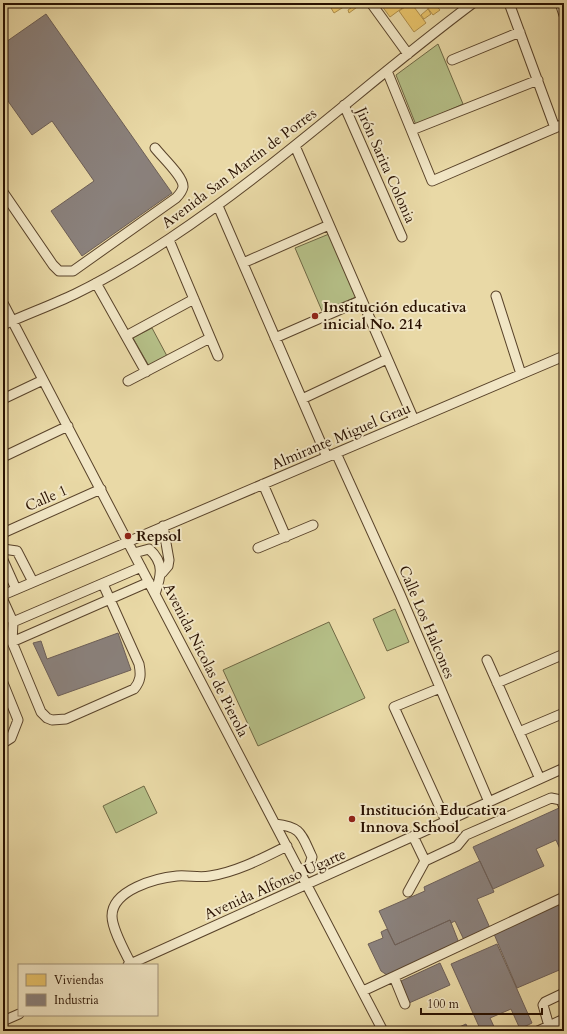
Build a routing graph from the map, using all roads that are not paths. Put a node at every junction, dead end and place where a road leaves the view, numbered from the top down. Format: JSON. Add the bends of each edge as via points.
{"nodes":[{"id":1,"x":371,"y":3,"type":"edge"},
{"id":2,"x":509,"y":3,"type":"edge"},
{"id":3,"x":560,"y":3,"type":"edge"},
{"id":4,"x":468,"y":5,"type":"edge"},
{"id":5,"x":564,"y":15,"type":"edge"},
{"id":6,"x":520,"y":32,"type":"junction"},
{"id":7,"x":408,"y":54,"type":"junction"},
{"id":8,"x":452,"y":60,"type":"dead end"},
{"id":9,"x":387,"y":71,"type":"junction"},
{"id":10,"x":538,"y":80,"type":"junction"},
{"id":11,"x":344,"y":105,"type":"junction"},
{"id":12,"x":560,"y":126,"type":"edge"},
{"id":13,"x":412,"y":130,"type":"junction"},
{"id":14,"x":295,"y":146,"type":"junction"},
{"id":15,"x":155,"y":148,"type":"dead end"},
{"id":16,"x":3,"y":192,"type":"edge"},
{"id":17,"x":218,"y":206,"type":"junction"},
{"id":18,"x":329,"y":225,"type":"junction"},
{"id":19,"x":402,"y":237,"type":"dead end"},
{"id":20,"x":169,"y":240,"type":"junction"},
{"id":21,"x":242,"y":262,"type":"junction"},
{"id":22,"x":96,"y":283,"type":"junction"},
{"id":23,"x":496,"y":296,"type":"dead end"},
{"id":24,"x":194,"y":299,"type":"junction"},
{"id":25,"x":362,"y":300,"type":"junction"},
{"id":26,"x":3,"y":303,"type":"edge"},
{"id":27,"x":12,"y":321,"type":"junction"},
{"id":28,"x":3,"y":325,"type":"edge"},
{"id":29,"x":126,"y":336,"type":"junction"},
{"id":30,"x":210,"y":338,"type":"junction"},
{"id":31,"x":275,"y":338,"type":"junction"},
{"id":32,"x":218,"y":356,"type":"dead end"},
{"id":33,"x":564,"y":356,"type":"edge"},
{"id":34,"x":387,"y":360,"type":"junction"},
{"id":35,"x":146,"y":372,"type":"junction"},
{"id":36,"x":521,"y":374,"type":"junction"},
{"id":37,"x":44,"y":380,"type":"junction"},
{"id":38,"x":128,"y":381,"type":"dead end"},
{"id":39,"x":3,"y":399,"type":"edge"},
{"id":40,"x":302,"y":399,"type":"junction"},
{"id":41,"x":414,"y":420,"type":"junction"},
{"id":42,"x":68,"y":426,"type":"junction"},
{"id":43,"x":336,"y":453,"type":"junction"},
{"id":44,"x":3,"y":458,"type":"edge"},
{"id":45,"x":327,"y":458,"type":"junction"},
{"id":46,"x":263,"y":484,"type":"junction"},
{"id":47,"x":101,"y":489,"type":"junction"},
{"id":48,"x":313,"y":525,"type":"dead end"},
{"id":49,"x":163,"y":526,"type":"junction"},
{"id":50,"x":3,"y":533,"type":"edge"},
{"id":51,"x":142,"y":534,"type":"junction"},
{"id":52,"x":286,"y":537,"type":"junction"},
{"id":53,"x":128,"y":540,"type":"junction"},
{"id":54,"x":258,"y":548,"type":"dead end"},
{"id":55,"x":3,"y":549,"type":"edge"},
{"id":56,"x":149,"y":549,"type":"junction"},
{"id":57,"x":134,"y":553,"type":"junction"},
{"id":58,"x":3,"y":560,"type":"edge"},
{"id":59,"x":141,"y":567,"type":"junction"},
{"id":60,"x":26,"y":572,"type":"junction"},
{"id":61,"x":162,"y":573,"type":"junction"},
{"id":62,"x":11,"y":579,"type":"junction"},
{"id":63,"x":33,"y":582,"type":"junction"},
{"id":64,"x":149,"y":582,"type":"junction"},
{"id":65,"x":103,"y":584,"type":"junction"},
{"id":66,"x":16,"y":589,"type":"junction"},
{"id":67,"x":155,"y":594,"type":"junction"},
{"id":68,"x":3,"y":595,"type":"edge"},
{"id":69,"x":3,"y":600,"type":"edge"},
{"id":70,"x":110,"y":600,"type":"junction"},
{"id":71,"x":13,"y":622,"type":"junction"},
{"id":72,"x":12,"y":642,"type":"junction"},
{"id":73,"x":564,"y":655,"type":"edge"},
{"id":74,"x":487,"y":660,"type":"dead end"},
{"id":75,"x":3,"y":683,"type":"edge"},
{"id":76,"x":497,"y":683,"type":"junction"},
{"id":77,"x":440,"y":688,"type":"junction"},
{"id":78,"x":564,"y":713,"type":"edge"},
{"id":79,"x":519,"y":732,"type":"junction"},
{"id":80,"x":3,"y":743,"type":"edge"},
{"id":81,"x":564,"y":768,"type":"edge"},
{"id":82,"x":540,"y":779,"type":"junction"},
{"id":83,"x":489,"y":802,"type":"junction"},
{"id":84,"x":564,"y":807,"type":"edge"},
{"id":85,"x":446,"y":821,"type":"junction"},
{"id":86,"x":275,"y":824,"type":"junction"},
{"id":87,"x":413,"y":836,"type":"junction"},
{"id":88,"x":287,"y":846,"type":"junction"},
{"id":89,"x":425,"y":861,"type":"junction"},
{"id":90,"x":301,"y":875,"type":"junction"},
{"id":91,"x":307,"y":885,"type":"junction"},
{"id":92,"x":408,"y":892,"type":"dead end"},
{"id":93,"x":564,"y":897,"type":"edge"},
{"id":94,"x":130,"y":964,"type":"edge"},
{"id":95,"x":394,"y":977,"type":"junction"},
{"id":96,"x":362,"y":992,"type":"junction"},
{"id":97,"x":564,"y":993,"type":"edge"},
{"id":98,"x":405,"y":1004,"type":"dead end"},
{"id":99,"x":18,"y":1014,"type":"edge"},
{"id":100,"x":3,"y":1021,"type":"edge"},
{"id":101,"x":557,"y":1025,"type":"edge"},
{"id":102,"x":383,"y":1031,"type":"edge"},
{"id":103,"x":538,"y":1031,"type":"edge"}],
"edges":[{"from":1,"to":7,"type":"street"},
{"from":2,"to":6,"type":"street"},
{"from":3,"to":5,"type":"street"},
{"from":4,"to":7,"type":"street","name":"Avenida San Martín de Porres"},
{"from":6,"to":8,"type":"street"},
{"from":6,"to":10,"type":"street"},
{"from":7,"to":9,"type":"street","name":"Avenida San Martín de Porres"},
{"from":9,"to":11,"type":"street","name":"Avenida San Martín de Porres"},
{"from":9,"to":13,"type":"street"},
{"from":10,"to":12,"type":"street"},
{"from":10,"to":13,"type":"street"},
{"from":11,"to":14,"type":"street","name":"Avenida San Martín de Porres"},
{"from":11,"to":19,"type":"street","name":"Jirón Sarita Colonia"},
{"from":12,"to":13,"type":"street","via":[[432,181]]},
{"from":14,"to":17,"type":"street","name":"Avenida San Martín de Porres"},
{"from":14,"to":18,"type":"street"},
{"from":15,"to":16,"type":"street","via":[[180,178],[182,192],[73,271],[59,271],[53,265]]},
{"from":17,"to":20,"type":"street","name":"Avenida San Martín de Porres"},
{"from":17,"to":21,"type":"street"},
{"from":18,"to":21,"type":"street"},
{"from":18,"to":25,"type":"street"},
{"from":20,"to":22,"type":"street","name":"Avenida San Martín de Porres"},
{"from":20,"to":24,"type":"street"},
{"from":21,"to":31,"type":"street"},
{"from":22,"to":27,"type":"street","name":"Avenida San Martín de Porres"},
{"from":22,"to":29,"type":"street"},
{"from":23,"to":36,"type":"street"},
{"from":24,"to":29,"type":"street"},
{"from":24,"to":30,"type":"street"},
{"from":25,"to":31,"type":"street"},
{"from":25,"to":34,"type":"street"},
{"from":26,"to":27,"type":"street","name":"Avenida Nicolas de Pierola"},
{"from":27,"to":28,"type":"street","name":"Avenida San Martín de Porres"},
{"from":27,"to":37,"type":"street","name":"Avenida Nicolas de Pierola"},
{"from":29,"to":35,"type":"street"},
{"from":30,"to":32,"type":"street"},
{"from":30,"to":35,"type":"street"},
{"from":31,"to":40,"type":"street"},
{"from":33,"to":36,"type":"street","name":"Almirante Miguel Grau"},
{"from":34,"to":40,"type":"street"},
{"from":34,"to":41,"type":"street"},
{"from":35,"to":38,"type":"street"},
{"from":36,"to":41,"type":"street","name":"Almirante Miguel Grau"},
{"from":37,"to":39,"type":"street"},
{"from":37,"to":42,"type":"street","name":"Avenida Nicolas de Pierola"},
{"from":40,"to":45,"type":"street"},
{"from":41,"to":43,"type":"street","name":"Almirante Miguel Grau"},
{"from":42,"to":44,"type":"street"},
{"from":42,"to":47,"type":"street","name":"Avenida Nicolas de Pierola"},
{"from":43,"to":45,"type":"street","name":"Almirante Miguel Grau"},
{"from":43,"to":77,"type":"street","name":"Calle Los Halcones"},
{"from":45,"to":46,"type":"street","name":"Almirante Miguel Grau"},
{"from":46,"to":49,"type":"street","name":"Almirante Miguel Grau"},
{"from":46,"to":52,"type":"street"},
{"from":47,"to":50,"type":"street","name":"Calle 1"},
{"from":47,"to":53,"type":"street","name":"Avenida Nicolas de Pierola"},
{"from":48,"to":52,"type":"street"},
{"from":49,"to":51,"type":"street","name":"Almirante Miguel Grau"},
{"from":49,"to":61,"type":"street","via":[[170,560]]},
{"from":51,"to":53,"type":"street","name":"Almirante Miguel Grau"},
{"from":51,"to":56,"type":"street"},
{"from":52,"to":54,"type":"street"},
{"from":53,"to":57,"type":"street","name":"Avenida Nicolas de Pierola"},
{"from":53,"to":63,"type":"street","name":"Almirante Miguel Grau"},
{"from":55,"to":60,"type":"street","via":[[17,551]]},
{"from":56,"to":57,"type":"street"},
{"from":56,"to":61,"type":"street","via":[[156,556]]},
{"from":57,"to":59,"type":"street","name":"Avenida Nicolas de Pierola"},
{"from":58,"to":62,"type":"street"},
{"from":59,"to":64,"type":"street","name":"Avenida Nicolas de Pierola"},
{"from":59,"to":65,"type":"street"},
{"from":60,"to":62,"type":"street"},
{"from":60,"to":63,"type":"street"},
{"from":61,"to":67,"type":"street"},
{"from":62,"to":66,"type":"street"},
{"from":63,"to":66,"type":"street","name":"Almirante Miguel Grau"},
{"from":64,"to":67,"type":"street","name":"Avenida Nicolas de Pierola"},
{"from":64,"to":70,"type":"street"},
{"from":65,"to":70,"type":"street"},
{"from":65,"to":71,"type":"street"},
{"from":66,"to":68,"type":"street","name":"Almirante Miguel Grau"},
{"from":67,"to":86,"type":"street","name":"Avenida Nicolas de Pierola"},
{"from":69,"to":71,"type":"street"},
{"from":70,"to":72,"type":"street"},
{"from":70,"to":72,"type":"street","via":[[139,664],[139,683],[134,689],[66,719],[52,720],[41,712]]},
{"from":71,"to":72,"type":"street"},
{"from":73,"to":76,"type":"street"},
{"from":74,"to":76,"type":"street"},
{"from":75,"to":80,"type":"street","via":[[18,720],[11,738]]},
{"from":76,"to":79,"type":"street"},
{"from":77,"to":83,"type":"street","name":"Calle Los Halcones"},
{"from":77,"to":85,"type":"street","via":[[394,708]]},
{"from":78,"to":79,"type":"street"},
{"from":79,"to":82,"type":"street"},
{"from":81,"to":82,"type":"street","name":"Avenida Alfonso Ugarte"},
{"from":82,"to":83,"type":"street","name":"Avenida Alfonso Ugarte"},
{"from":83,"to":85,"type":"street","name":"Avenida Alfonso Ugarte"},
{"from":84,"to":89,"type":"street","via":[[561,800],[551,798],[466,835],[458,846]]},
{"from":85,"to":87,"type":"street","name":"Avenida Alfonso Ugarte"},
{"from":86,"to":88,"type":"street","name":"Avenida Nicolas de Pierola"},
{"from":86,"to":90,"type":"street","via":[[299,831],[312,857],[309,867]]},
{"from":87,"to":89,"type":"street"},
{"from":87,"to":91,"type":"street","name":"Avenida Alfonso Ugarte"},
{"from":88,"to":90,"type":"street","name":"Avenida Nicolas de Pierola"},
{"from":88,"to":94,"type":"street","via":[[225,873],[158,878],[124,894],[115,903],[112,914]]},
{"from":89,"to":92,"type":"street"},
{"from":90,"to":91,"type":"street","name":"Avenida Nicolas de Pierola"},
{"from":91,"to":94,"type":"street","name":"Avenida Alfonso Ugarte"},
{"from":91,"to":96,"type":"street","name":"Avenida Nicolas de Pierola"},
{"from":93,"to":95,"type":"street"},
{"from":95,"to":96,"type":"street"},
{"from":95,"to":98,"type":"street"},
{"from":96,"to":102,"type":"street","name":"Avenida Nicolas de Pierola"},
{"from":97,"to":101,"type":"street","via":[[543,1005]]},
{"from":99,"to":100,"type":"street"},
{"from":101,"to":103,"type":"street"}]}
